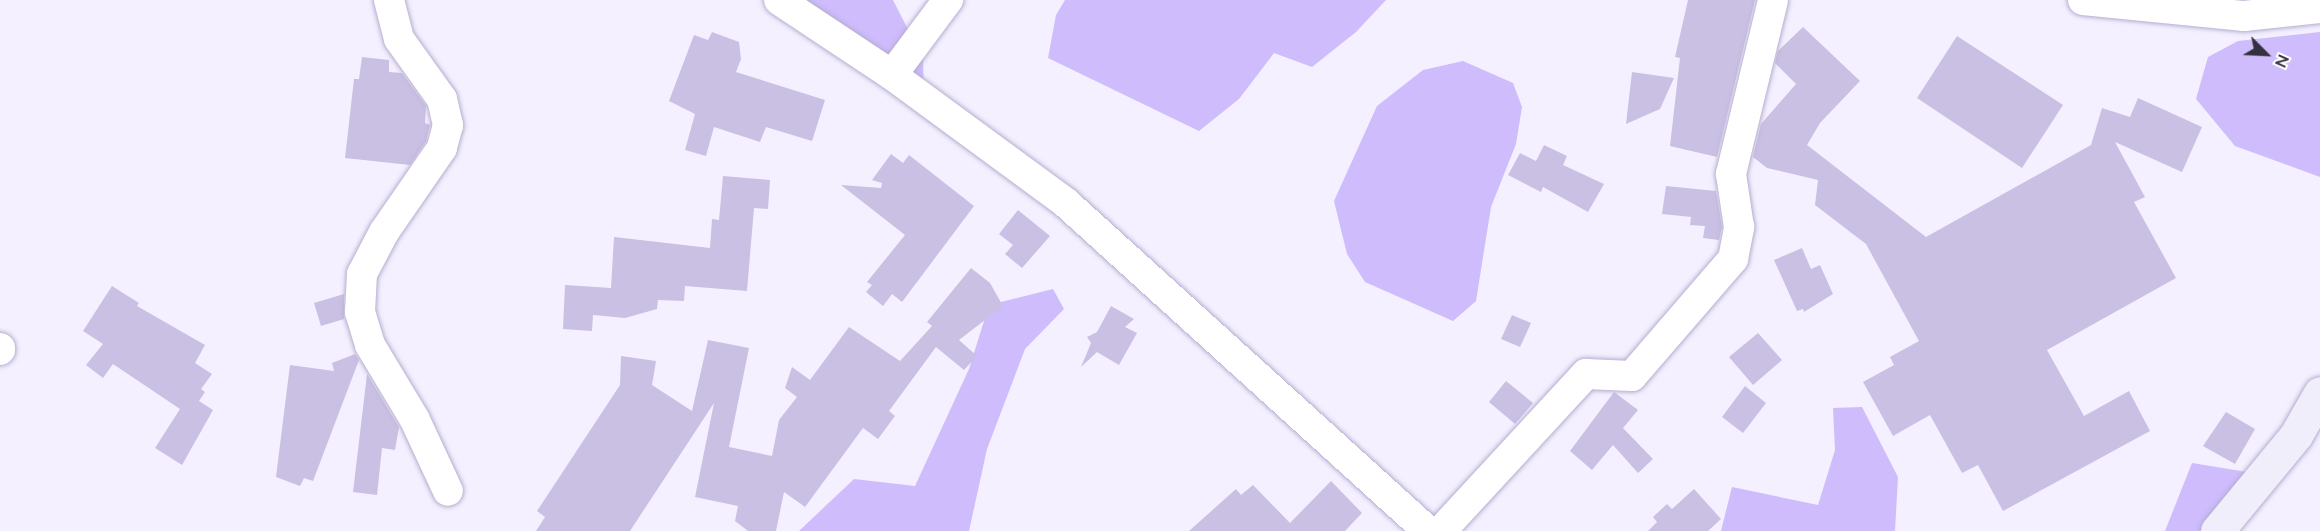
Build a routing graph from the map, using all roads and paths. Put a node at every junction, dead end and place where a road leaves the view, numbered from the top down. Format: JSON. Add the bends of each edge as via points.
{"nodes":[{"id":1,"x":389,"y":0,"type":"edge"},
{"id":2,"x":779,"y":0,"type":"edge"},
{"id":3,"x":948,"y":0,"type":"edge"},
{"id":4,"x":1773,"y":0,"type":"edge"},
{"id":5,"x":2083,"y":0,"type":"edge"},
{"id":6,"x":2320,"y":8,"type":"edge"},
{"id":7,"x":892,"y":75,"type":"junction"},
{"id":8,"x":2320,"y":393,"type":"edge"},
{"id":9,"x":448,"y":491,"type":"dead end"},
{"id":10,"x":1428,"y":531,"type":"edge"},
{"id":11,"x":1441,"y":531,"type":"edge"},
{"id":12,"x":2217,"y":531,"type":"edge"}],
"edges":[{"from":1,"to":9,"type":"street","via":[[399,39],[442,99],[448,125],[442,148],[384,232],[362,274],[360,312],[370,345],[415,420]]},
{"from":2,"to":7,"type":"street"},
{"from":3,"to":7,"type":"street"},
{"from":4,"to":11,"type":"street","via":[[1731,174],[1739,227],[1733,259],[1632,376],[1586,374]]},
{"from":5,"to":6,"type":"street","via":[[2244,16]]},
{"from":7,"to":10,"type":"street","via":[[1066,203]]},
{"from":8,"to":12,"type":"street","via":[[2296,435]]}]}
